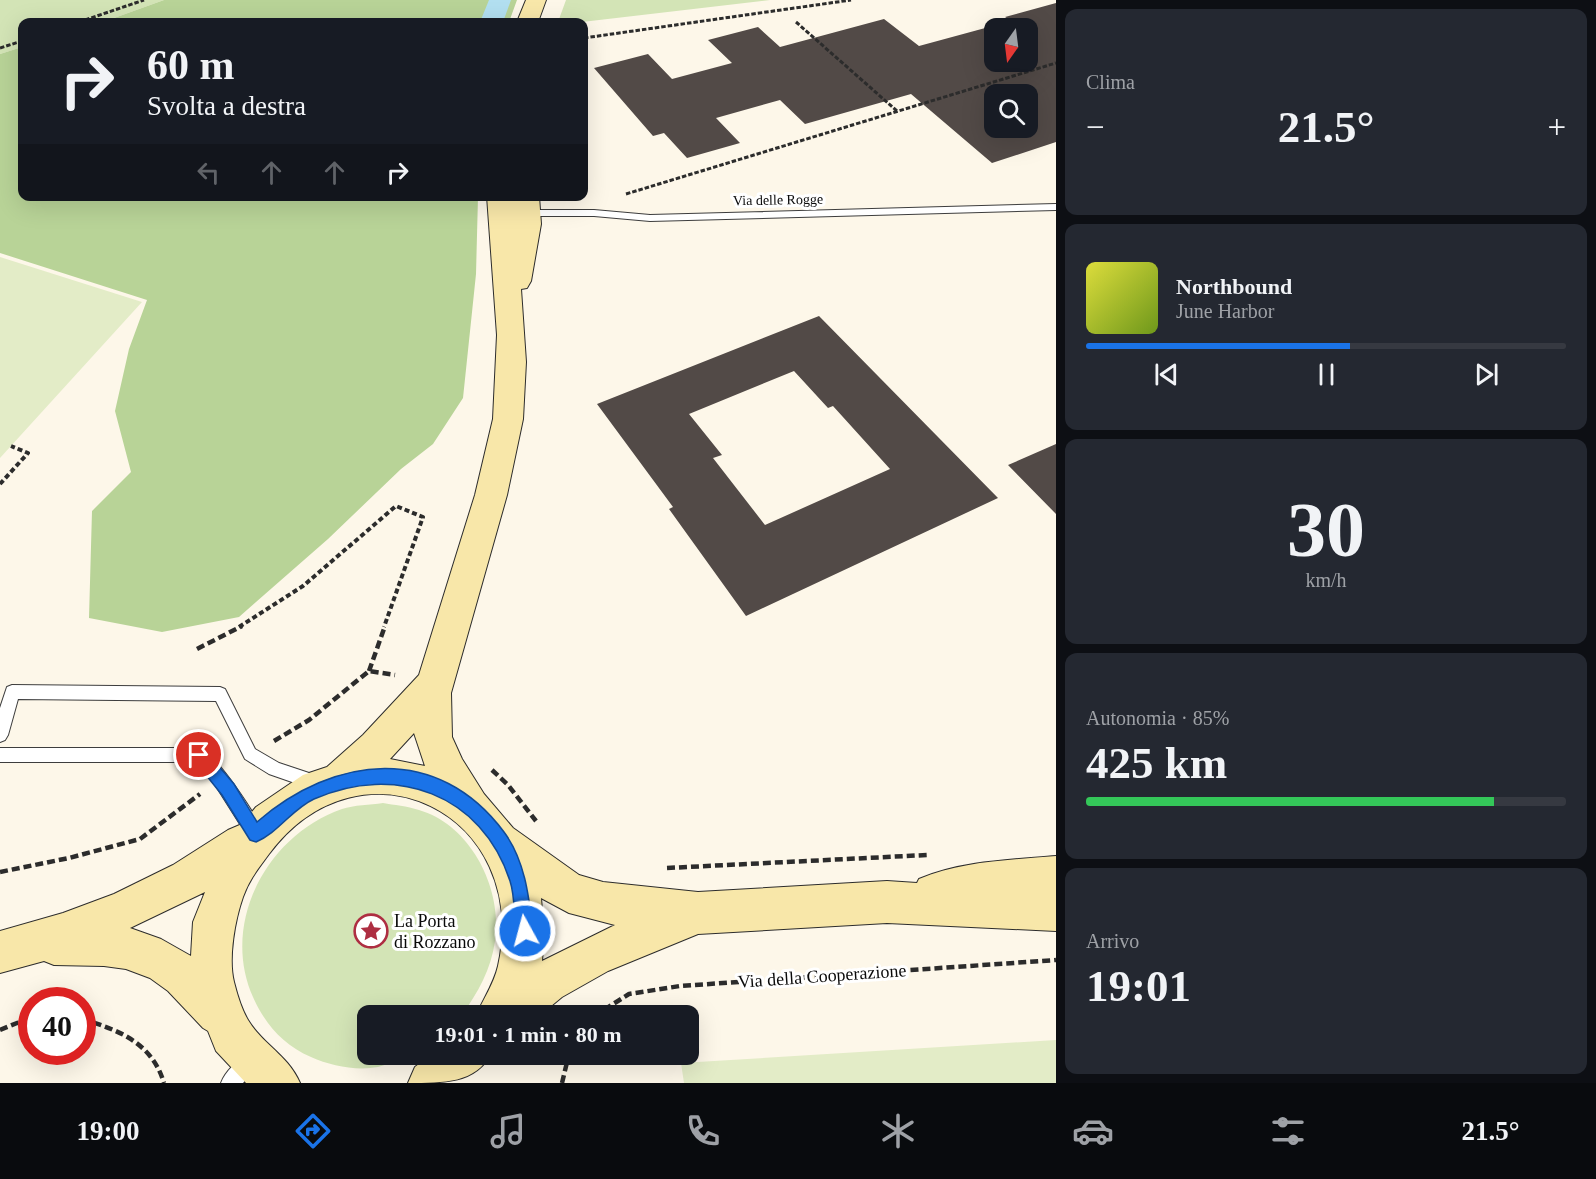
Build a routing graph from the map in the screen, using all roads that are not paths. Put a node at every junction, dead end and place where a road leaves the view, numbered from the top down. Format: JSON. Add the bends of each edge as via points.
{"nodes":[{"id":1,"x":536,"y":0,"type":"edge"},
{"id":2,"x":529,"y":18,"type":"edge"},
{"id":3,"x":527,"y":205,"type":"edge"},
{"id":4,"x":500,"y":206,"type":"edge"},
{"id":5,"x":1056,"y":207,"type":"edge"},
{"id":6,"x":512,"y":318,"type":"junction"},
{"id":7,"x":436,"y":682,"type":"junction"},
{"id":8,"x":0,"y":735,"type":"edge"},
{"id":9,"x":0,"y":755,"type":"edge"},
{"id":10,"x":334,"y":783,"type":"junction"},
{"id":11,"x":470,"y":806,"type":"junction"},
{"id":12,"x":256,"y":834,"type":"junction"},
{"id":13,"x":500,"y":839,"type":"junction"},
{"id":14,"x":1056,"y":876,"type":"edge"},
{"id":15,"x":887,"y":902,"type":"junction"},
{"id":16,"x":1056,"y":910,"type":"edge"},
{"id":17,"x":698,"y":913,"type":"junction"},
{"id":18,"x":14,"y":948,"type":"edge"},
{"id":19,"x":504,"y":1005,"type":"edge"},
{"id":20,"x":519,"y":1005,"type":"edge"},
{"id":21,"x":222,"y":1019,"type":"junction"},
{"id":22,"x":455,"y":1065,"type":"edge"},
{"id":23,"x":469,"y":1065,"type":"edge"},
{"id":24,"x":252,"y":1076,"type":"edge"},
{"id":25,"x":431,"y":1083,"type":"edge"},
{"id":26,"x":462,"y":1083,"type":"edge"}],
"edges":[{"from":1,"to":2,"type":"street"},
{"from":3,"to":4,"type":"lane","name":"Via delle Rogge"},
{"from":3,"to":5,"type":"lane","name":"Via delle Rogge","via":[[650,218]]},
{"from":3,"to":6,"type":"street"},
{"from":4,"to":6,"type":"street"},
{"from":6,"to":7,"type":"street","via":[[513,372],[497,470]]},
{"from":7,"to":10,"type":"street","via":[[376,748]]},
{"from":7,"to":11,"type":"street","via":[[433,736],[444,765]]},
{"from":8,"to":10,"type":"lane","via":[[12,692],[220,694],[250,754],[294,777]]},
{"from":9,"to":12,"type":"lane","via":[[199,755],[228,789]]},
{"from":10,"to":11,"type":"street","via":[[368,776],[395,776],[447,792]]},
{"from":10,"to":12,"type":"street","via":[[286,807]]},
{"from":11,"to":13,"type":"street"},
{"from":12,"to":18,"type":"street","via":[[192,877],[126,908]]},
{"from":12,"to":21,"type":"street","via":[[233,866],[217,902],[210,940],[211,980]]},
{"from":13,"to":17,"type":"street","via":[[530,867],[577,896],[613,905]]},
{"from":13,"to":19,"type":"street","via":[[519,882],[525,931],[515,983]]},
{"from":14,"to":15,"type":"street","via":[[981,883]]},
{"from":15,"to":16,"type":"street"},
{"from":15,"to":17,"type":"street"},
{"from":17,"to":20,"type":"street","via":[[610,947],[552,977]]},
{"from":18,"to":21,"type":"street","via":[[99,944],[147,954],[185,977]]},
{"from":21,"to":24,"type":"street"},
{"from":22,"to":25,"type":"street"},
{"from":23,"to":26,"type":"street"}]}
